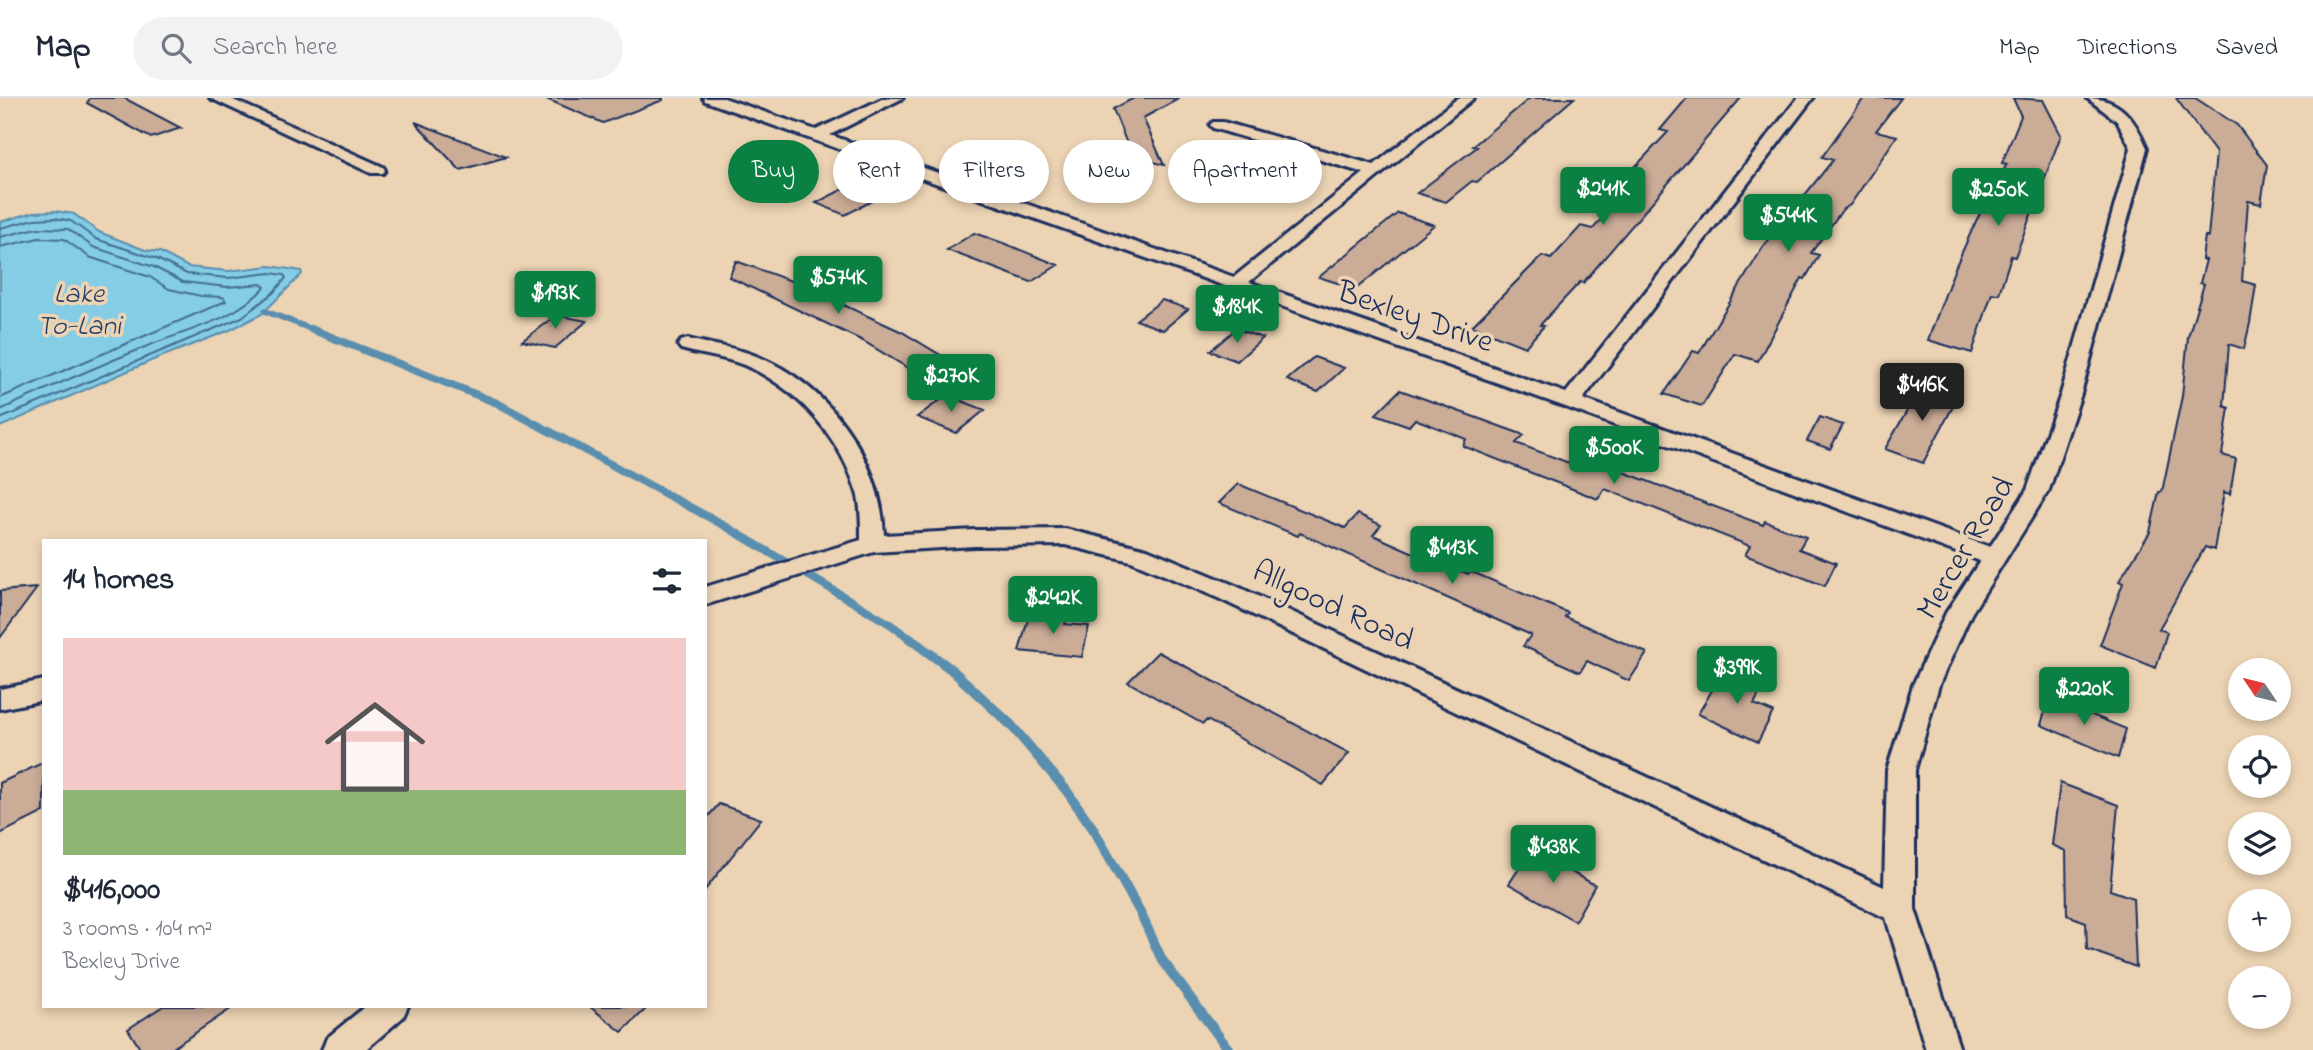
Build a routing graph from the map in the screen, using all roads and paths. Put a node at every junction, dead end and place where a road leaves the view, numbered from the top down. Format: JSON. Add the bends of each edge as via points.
{"nodes":[{"id":1,"x":216,"y":98,"type":"edge"},
{"id":2,"x":710,"y":98,"type":"edge"},
{"id":3,"x":897,"y":98,"type":"edge"},
{"id":4,"x":1467,"y":98,"type":"edge"},
{"id":5,"x":1806,"y":98,"type":"edge"},
{"id":6,"x":2094,"y":98,"type":"edge"},
{"id":7,"x":1218,"y":125,"type":"dead end"},
{"id":8,"x":816,"y":136,"type":"junction"},
{"id":9,"x":377,"y":170,"type":"dead end"},
{"id":10,"x":1376,"y":172,"type":"junction"},
{"id":11,"x":1235,"y":285,"type":"junction"},
{"id":12,"x":688,"y":345,"type":"dead end"},
{"id":13,"x":1570,"y":402,"type":"junction"},
{"id":14,"x":873,"y":544,"type":"junction"},
{"id":15,"x":1994,"y":557,"type":"junction"},
{"id":16,"x":707,"y":595,"type":"edge"},
{"id":17,"x":42,"y":690,"type":"edge"},
{"id":18,"x":0,"y":699,"type":"edge"},
{"id":19,"x":1899,"y":909,"type":"junction"},
{"id":20,"x":389,"y":1008,"type":"edge"},
{"id":21,"x":339,"y":1050,"type":"edge"},
{"id":22,"x":1942,"y":1050,"type":"edge"}],
"edges":[{"from":1,"to":9,"type":"street"},
{"from":2,"to":8,"type":"street","name":"Bexley Drive"},
{"from":3,"to":8,"type":"street"},
{"from":4,"to":10,"type":"street"},
{"from":5,"to":13,"type":"street"},
{"from":6,"to":15,"type":"street","name":"Mercer Road","via":[[2131,126],[2139,148],[2071,394],[2038,490]]},
{"from":7,"to":10,"type":"street"},
{"from":8,"to":11,"type":"street","name":"Bexley Drive"},
{"from":10,"to":11,"type":"street"},
{"from":11,"to":13,"type":"street","name":"Bexley Drive"},
{"from":12,"to":14,"type":"street","via":[[754,362],[789,382],[824,413],[853,459],[869,496]]},
{"from":13,"to":15,"type":"street","name":"Bexley Drive"},
{"from":14,"to":16,"type":"street","name":"Allgood Road"},
{"from":14,"to":19,"type":"street","name":"Allgood Road","via":[[1065,537],[1138,555],[1227,592]]},
{"from":15,"to":19,"type":"street","name":"Mercer Road","via":[[1959,613],[1926,685],[1901,771]]},
{"from":17,"to":18,"type":"street"},
{"from":19,"to":22,"type":"street","name":"Mercer Road"},
{"from":20,"to":21,"type":"street"}]}
